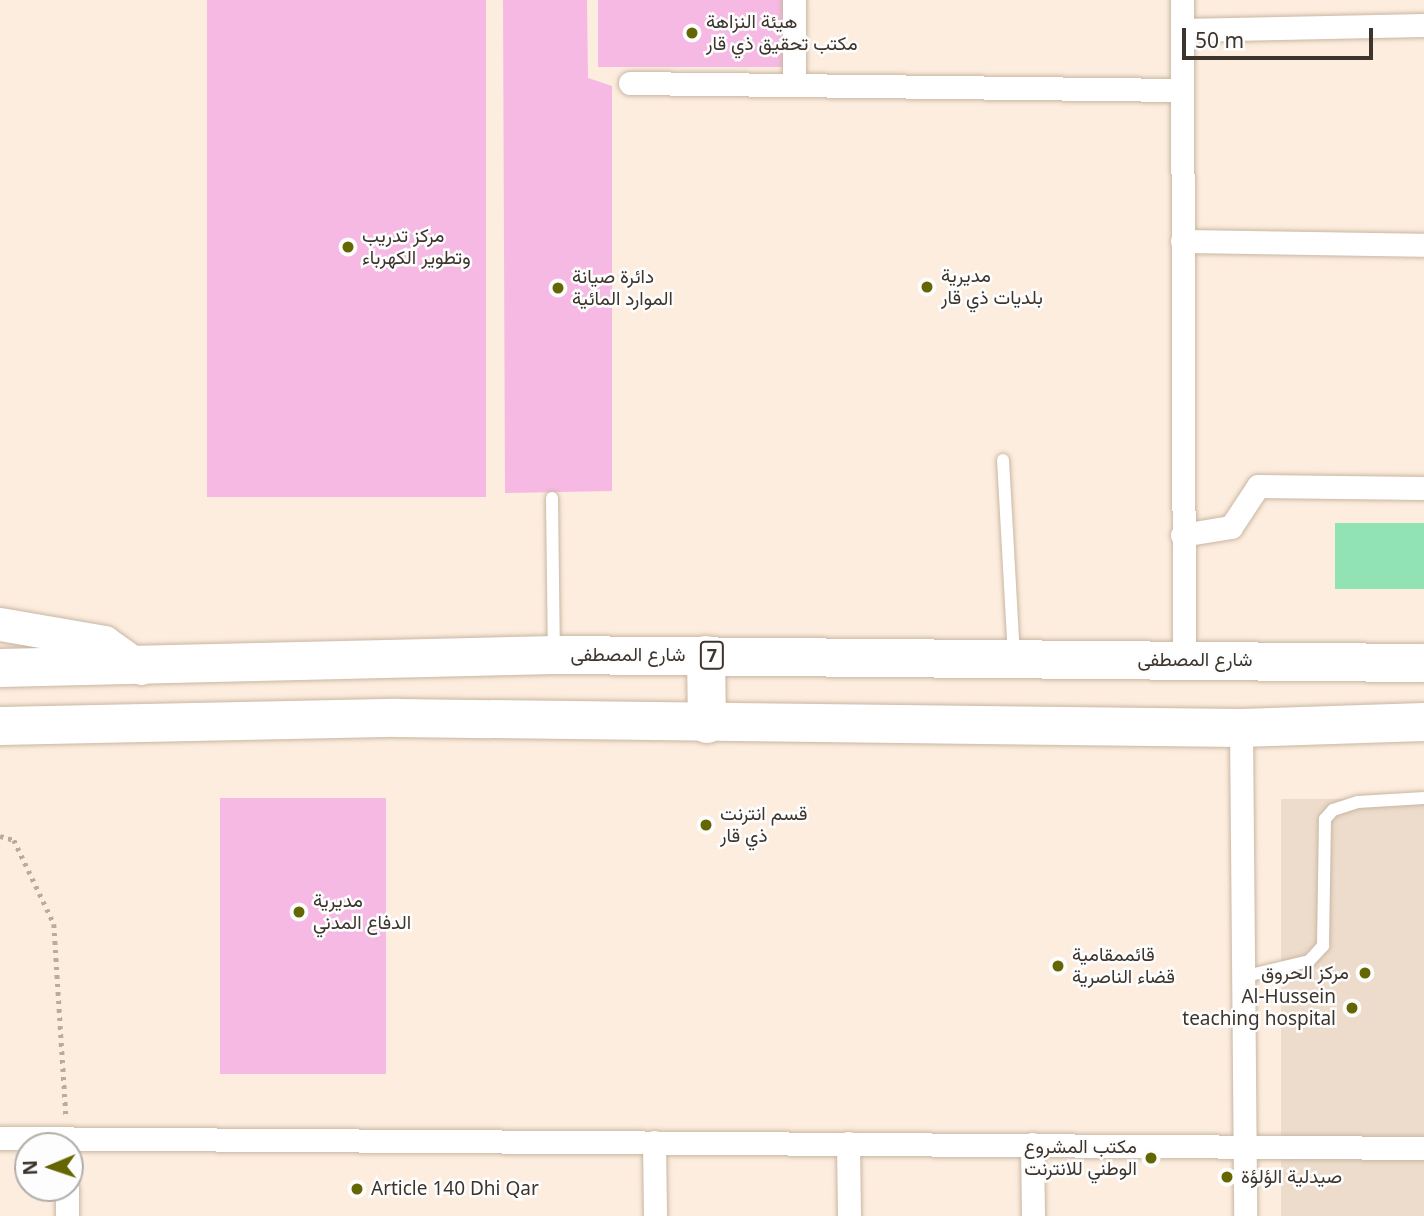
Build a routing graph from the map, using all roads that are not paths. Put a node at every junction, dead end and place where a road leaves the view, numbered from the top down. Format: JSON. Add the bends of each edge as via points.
{"nodes":[{"id":1,"x":794,"y":0,"type":"edge"},
{"id":2,"x":1182,"y":0,"type":"edge"},
{"id":3,"x":1424,"y":25,"type":"edge"},
{"id":4,"x":1182,"y":30,"type":"junction"},
{"id":5,"x":630,"y":83,"type":"dead end"},
{"id":6,"x":794,"y":84,"type":"junction"},
{"id":7,"x":1182,"y":90,"type":"junction"},
{"id":8,"x":1182,"y":241,"type":"junction"},
{"id":9,"x":1424,"y":246,"type":"edge"},
{"id":10,"x":1003,"y":460,"type":"dead end"},
{"id":11,"x":1424,"y":488,"type":"edge"},
{"id":12,"x":552,"y":498,"type":"dead end"},
{"id":13,"x":1182,"y":535,"type":"junction"},
{"id":14,"x":0,"y":624,"type":"edge"},
{"id":15,"x":555,"y":655,"type":"junction"},
{"id":16,"x":706,"y":655,"type":"junction"},
{"id":17,"x":1015,"y":659,"type":"junction"},
{"id":18,"x":1184,"y":659,"type":"junction"},
{"id":19,"x":1424,"y":663,"type":"edge"},
{"id":20,"x":0,"y":668,"type":"edge"},
{"id":21,"x":141,"y":668,"type":"junction"},
{"id":22,"x":1424,"y":722,"type":"edge"},
{"id":23,"x":707,"y":724,"type":"junction"},
{"id":24,"x":0,"y":726,"type":"edge"},
{"id":25,"x":1241,"y":728,"type":"junction"},
{"id":26,"x":1424,"y":799,"type":"edge"},
{"id":27,"x":1242,"y":977,"type":"junction"},
{"id":28,"x":84,"y":1142,"type":"edge"},
{"id":29,"x":654,"y":1142,"type":"junction"},
{"id":30,"x":848,"y":1143,"type":"junction"},
{"id":31,"x":1032,"y":1144,"type":"junction"},
{"id":32,"x":1244,"y":1145,"type":"junction"},
{"id":33,"x":1424,"y":1148,"type":"edge"},
{"id":34,"x":655,"y":1216,"type":"edge"},
{"id":35,"x":849,"y":1216,"type":"edge"},
{"id":36,"x":1033,"y":1216,"type":"edge"},
{"id":37,"x":1245,"y":1216,"type":"edge"}],
"edges":[{"from":1,"to":6,"type":"street"},
{"from":2,"to":4,"type":"street"},
{"from":3,"to":4,"type":"street"},
{"from":4,"to":7,"type":"street"},
{"from":5,"to":6,"type":"street"},
{"from":6,"to":7,"type":"street"},
{"from":7,"to":8,"type":"street"},
{"from":8,"to":9,"type":"street"},
{"from":8,"to":13,"type":"street"},
{"from":10,"to":17,"type":"lane"},
{"from":11,"to":13,"type":"street","via":[[1258,486],[1231,527]]},
{"from":12,"to":15,"type":"lane"},
{"from":13,"to":18,"type":"street"},
{"from":14,"to":21,"type":"main road","via":[[104,642]]},
{"from":15,"to":16,"type":"highway","name":"شارع المصطفى","number":"7"},
{"from":15,"to":21,"type":"highway","name":"شارع المصطفى","number":"7"},
{"from":16,"to":17,"type":"highway","name":"شارع المصطفى","number":"7"},
{"from":16,"to":23,"type":"highway"},
{"from":17,"to":18,"type":"highway","name":"شارع المصطفى","number":"7"},
{"from":18,"to":19,"type":"highway","name":"شارع المصطفى","number":"7"},
{"from":20,"to":21,"type":"highway","name":"شارع المصطفى","number":"7"},
{"from":22,"to":25,"type":"highway"},
{"from":23,"to":24,"type":"highway","via":[[397,718]]},
{"from":23,"to":25,"type":"highway"},
{"from":25,"to":27,"type":"street"},
{"from":26,"to":27,"type":"lane","via":[[1357,802],[1333,810],[1325,819],[1323,946],[1309,961]]},
{"from":27,"to":32,"type":"street"},
{"from":28,"to":29,"type":"street"},
{"from":29,"to":30,"type":"street"},
{"from":29,"to":34,"type":"street"},
{"from":30,"to":31,"type":"street"},
{"from":30,"to":35,"type":"street"},
{"from":31,"to":32,"type":"street"},
{"from":31,"to":36,"type":"street"},
{"from":32,"to":33,"type":"street"},
{"from":32,"to":37,"type":"street"}]}
